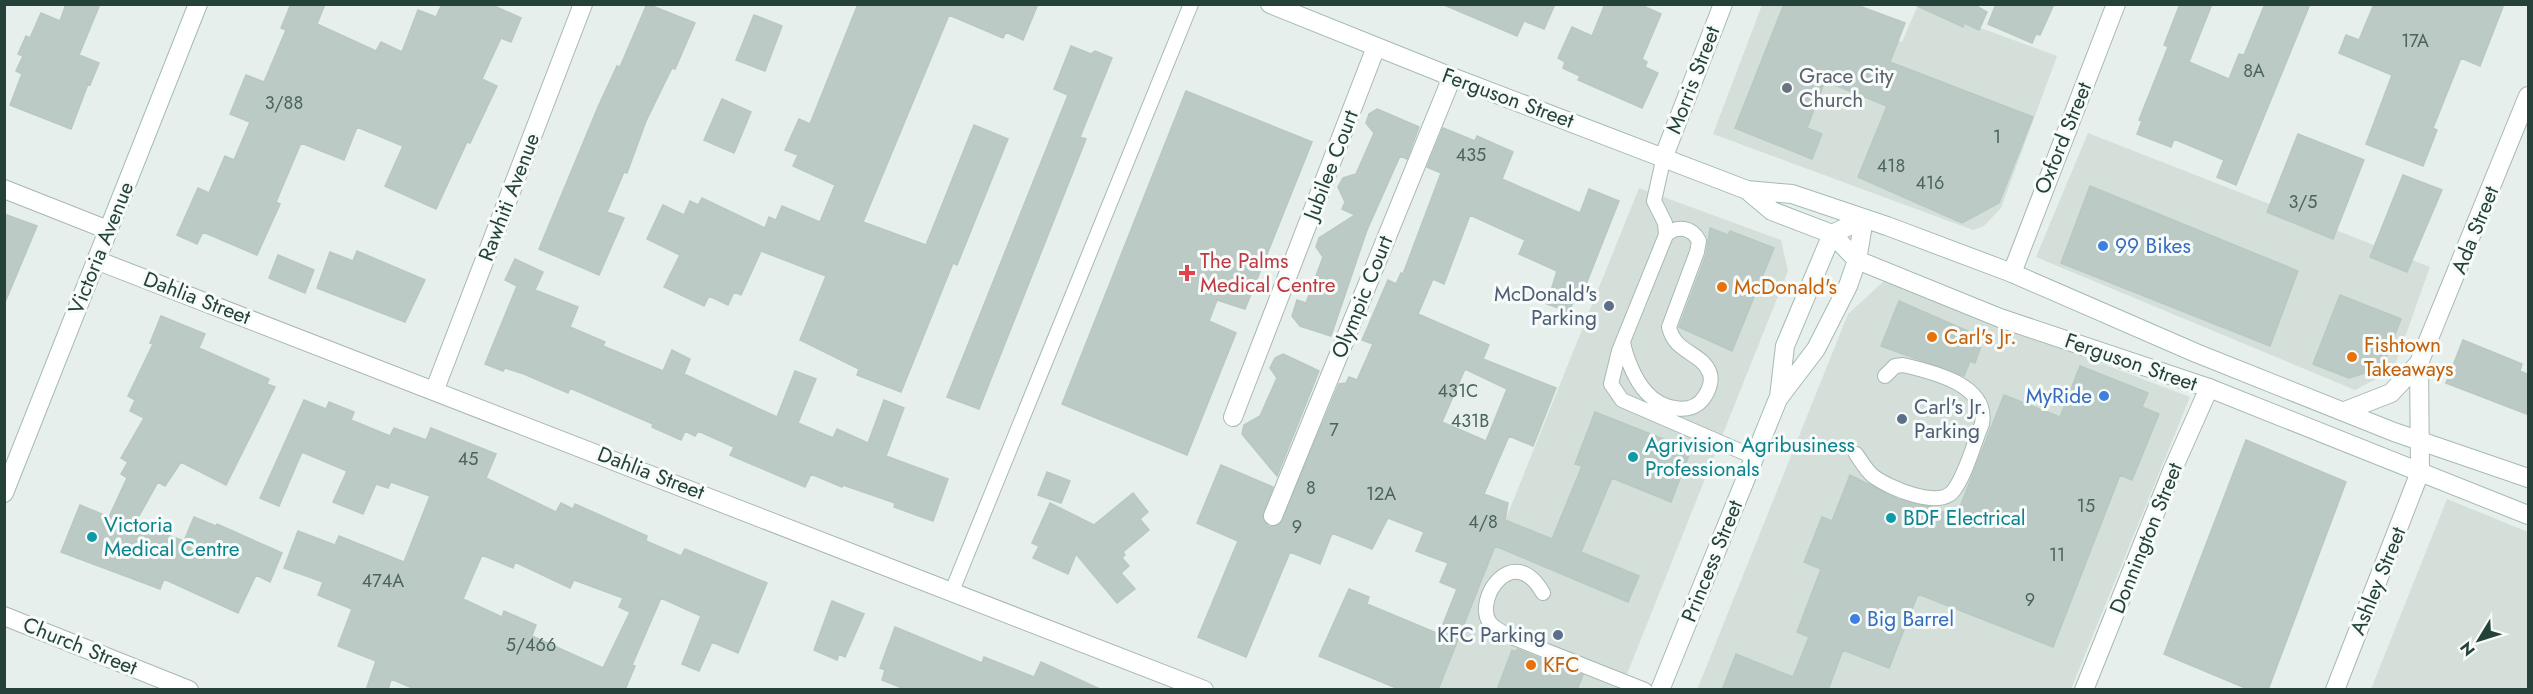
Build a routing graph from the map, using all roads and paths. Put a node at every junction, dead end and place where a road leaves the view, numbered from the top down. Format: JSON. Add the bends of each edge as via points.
{"nodes":[{"id":1,"x":198,"y":4,"type":"edge"},
{"id":2,"x":583,"y":4,"type":"edge"},
{"id":3,"x":1191,"y":4,"type":"edge"},
{"id":4,"x":1269,"y":4,"type":"edge"},
{"id":5,"x":1723,"y":4,"type":"edge"},
{"id":6,"x":2116,"y":4,"type":"edge"},
{"id":7,"x":1300,"y":10,"type":"edge"},
{"id":8,"x":1376,"y":47,"type":"junction"},
{"id":9,"x":1452,"y":78,"type":"junction"},
{"id":10,"x":2529,"y":96,"type":"edge"},
{"id":11,"x":1664,"y":156,"type":"junction"},
{"id":12,"x":4,"y":189,"type":"edge"},
{"id":13,"x":1747,"y":190,"type":"junction"},
{"id":14,"x":1864,"y":219,"type":"junction"},
{"id":15,"x":108,"y":230,"type":"junction"},
{"id":16,"x":1669,"y":232,"type":"junction"},
{"id":17,"x":1832,"y":234,"type":"junction"},
{"id":18,"x":96,"y":260,"type":"junction"},
{"id":19,"x":1857,"y":260,"type":"junction"},
{"id":20,"x":2012,"y":273,"type":"junction"},
{"id":21,"x":1623,"y":342,"type":"junction"},
{"id":22,"x":2419,"y":363,"type":"junction"},
{"id":23,"x":1885,"y":376,"type":"dead end"},
{"id":24,"x":2209,"y":388,"type":"junction"},
{"id":25,"x":435,"y":389,"type":"junction"},
{"id":26,"x":1778,"y":399,"type":"junction"},
{"id":27,"x":2344,"y":411,"type":"junction"},
{"id":28,"x":1233,"y":417,"type":"dead end"},
{"id":29,"x":2419,"y":441,"type":"junction"},
{"id":30,"x":1856,"y":454,"type":"dead end"},
{"id":31,"x":1754,"y":457,"type":"junction"},
{"id":32,"x":2420,"y":472,"type":"junction"},
{"id":33,"x":2529,"y":478,"type":"edge"},
{"id":34,"x":4,"y":493,"type":"edge"},
{"id":35,"x":2529,"y":515,"type":"edge"},
{"id":36,"x":1272,"y":516,"type":"dead end"},
{"id":37,"x":952,"y":591,"type":"junction"},
{"id":38,"x":1543,"y":593,"type":"dead end"},
{"id":39,"x":4,"y":616,"type":"edge"},
{"id":40,"x":2089,"y":688,"type":"edge"},
{"id":41,"x":189,"y":690,"type":"edge"},
{"id":42,"x":1204,"y":690,"type":"edge"},
{"id":43,"x":1645,"y":690,"type":"edge"},
{"id":44,"x":1660,"y":690,"type":"edge"},
{"id":45,"x":2336,"y":690,"type":"edge"}],
"edges":[{"from":1,"to":15,"type":"street","name":"Victoria Avenue"},
{"from":2,"to":25,"type":"street","name":"Rawhiti Avenue"},
{"from":3,"to":37,"type":"lane"},
{"from":4,"to":7,"type":"street","name":"Ferguson Street"},
{"from":5,"to":11,"type":"street","name":"Morris Street"},
{"from":6,"to":20,"type":"street","name":"Oxford Street"},
{"from":7,"to":8,"type":"street","name":"Ferguson Street"},
{"from":8,"to":9,"type":"street","name":"Ferguson Street"},
{"from":8,"to":28,"type":"street","name":"Jubilee Court"},
{"from":9,"to":11,"type":"street","name":"Ferguson Street"},
{"from":9,"to":36,"type":"street","name":"Olympic Court"},
{"from":10,"to":22,"type":"street","name":"Ada Street"},
{"from":11,"to":13,"type":"street","name":"Ferguson Street"},
{"from":11,"to":16,"type":"lane","via":[[1654,201]]},
{"from":12,"to":15,"type":"street"},
{"from":13,"to":14,"type":"street","name":"Ferguson Street","via":[[1792,194]]},
{"from":13,"to":17,"type":"street","name":"Ferguson Street","via":[[1772,211]]},
{"from":14,"to":17,"type":"street"},
{"from":14,"to":19,"type":"street","name":"Princess Street"},
{"from":14,"to":20,"type":"street","name":"Ferguson Street"},
{"from":15,"to":18,"type":"street","name":"Victoria Avenue"},
{"from":16,"to":21,"type":"lane"},
{"from":16,"to":21,"type":"lane","via":[[1684,228],[1699,241],[1668,327],[1678,346],[1707,368],[1710,385],[1701,402],[1686,409],[1652,398],[1638,379]]},
{"from":17,"to":19,"type":"street","name":"Ferguson Street"},
{"from":17,"to":26,"type":"street","name":"Princess Street","via":[[1785,346]]},
{"from":18,"to":25,"type":"street","name":"Dahlia Street"},
{"from":18,"to":34,"type":"street","name":"Victoria Avenue"},
{"from":19,"to":24,"type":"street","name":"Ferguson Street","via":[[2000,318]]},
{"from":19,"to":26,"type":"street","name":"Princess Street","via":[[1816,349]]},
{"from":20,"to":27,"type":"street","name":"Ferguson Street","via":[[2196,353]]},
{"from":21,"to":31,"type":"lane","via":[[1611,384],[1622,400]]},
{"from":22,"to":27,"type":"street","name":"Ada Street","via":[[2391,393]]},
{"from":22,"to":29,"type":"street","name":"Ada Street"},
{"from":23,"to":30,"type":"lane","via":[[1894,366],[1903,365],[1964,387],[1981,405],[1982,424],[1954,490],[1946,498],[1930,500],[1881,481]]},
{"from":24,"to":32,"type":"street","name":"Ferguson Street"},
{"from":24,"to":40,"type":"street","name":"Donnington Street","via":[[2172,471]]},
{"from":25,"to":37,"type":"street","name":"Dahlia Street"},
{"from":26,"to":31,"type":"street","name":"Princess Street"},
{"from":27,"to":29,"type":"street","name":"Ferguson Street"},
{"from":29,"to":32,"type":"street","name":"Ada Street"},
{"from":29,"to":33,"type":"street","name":"Ferguson Street"},
{"from":31,"to":44,"type":"street","name":"Princess Street"},
{"from":32,"to":35,"type":"street","name":"Ferguson Street"},
{"from":32,"to":45,"type":"street","name":"Ashley Street"},
{"from":37,"to":42,"type":"street","name":"Dahlia Street"},
{"from":38,"to":43,"type":"lane","via":[[1531,575],[1509,572],[1493,588],[1485,608],[1490,623],[1509,636]]},
{"from":39,"to":41,"type":"street","name":"Church Street"}]}
